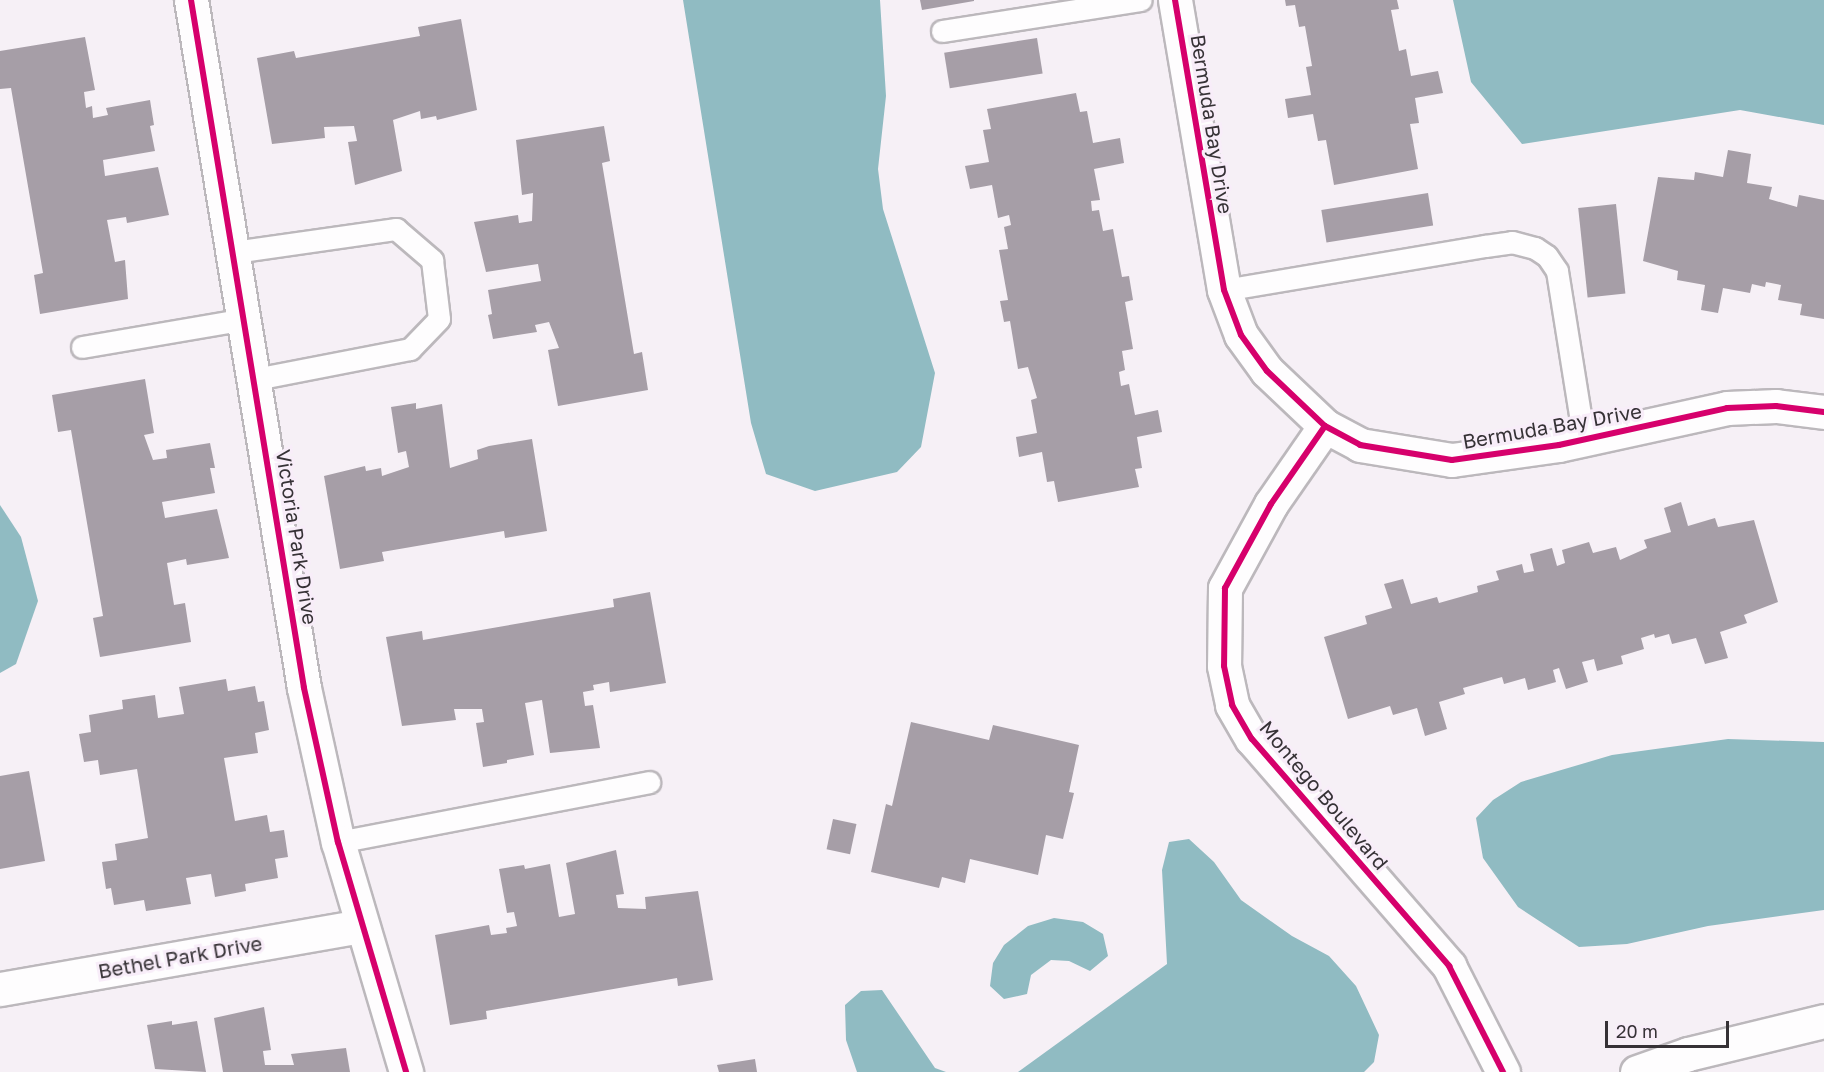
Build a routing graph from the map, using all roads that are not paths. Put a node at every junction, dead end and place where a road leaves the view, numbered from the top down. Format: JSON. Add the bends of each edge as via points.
{"nodes":[{"id":1,"x":191,"y":0,"type":"edge"},
{"id":2,"x":1141,"y":0,"type":"edge"},
{"id":3,"x":1175,"y":0,"type":"edge"},
{"id":4,"x":942,"y":31,"type":"dead end"},
{"id":5,"x":234,"y":252,"type":"junction"},
{"id":6,"x":1224,"y":290,"type":"junction"},
{"id":7,"x":245,"y":319,"type":"junction"},
{"id":8,"x":82,"y":347,"type":"dead end"},
{"id":9,"x":255,"y":379,"type":"junction"},
{"id":10,"x":1824,"y":412,"type":"edge"},
{"id":11,"x":1325,"y":426,"type":"junction"},
{"id":12,"x":1584,"y":439,"type":"junction"},
{"id":13,"x":649,"y":782,"type":"dead end"},
{"id":14,"x":338,"y":842,"type":"junction"},
{"id":15,"x":361,"y":926,"type":"junction"},
{"id":16,"x":0,"y":988,"type":"edge"},
{"id":17,"x":1824,"y":1021,"type":"edge"},
{"id":18,"x":406,"y":1072,"type":"edge"},
{"id":19,"x":1503,"y":1072,"type":"edge"},
{"id":20,"x":1637,"y":1072,"type":"edge"}],
"edges":[{"from":1,"to":5,"type":"street","name":"Victoria Park Drive"},
{"from":2,"to":4,"type":"lane"},
{"from":3,"to":6,"type":"street","name":"Bermuda Bay Drive"},
{"from":5,"to":7,"type":"street","name":"Victoria Park Drive"},
{"from":5,"to":9,"type":"lane","via":[[396,230],[432,260],[439,319],[410,349]]},
{"from":6,"to":11,"type":"street","name":"Bermuda Bay Drive","via":[[1241,335],[1267,371]]},
{"from":6,"to":12,"type":"lane","via":[[1512,242],[1535,248],[1547,256],[1557,271]]},
{"from":7,"to":8,"type":"lane"},
{"from":7,"to":9,"type":"street","name":"Victoria Park Drive"},
{"from":9,"to":14,"type":"street","name":"Victoria Park Drive","via":[[304,688]]},
{"from":10,"to":12,"type":"street","name":"Bermuda Bay Drive","via":[[1776,406],[1727,408]]},
{"from":11,"to":12,"type":"street","name":"Bermuda Bay Drive","via":[[1360,445],[1452,460]]},
{"from":11,"to":19,"type":"street","name":"Montego Boulevard","via":[[1271,504],[1225,588],[1224,666],[1232,705],[1252,739],[1449,966]]},
{"from":13,"to":14,"type":"lane"},
{"from":14,"to":15,"type":"street","name":"Victoria Park Drive"},
{"from":15,"to":16,"type":"street","name":"Bethel Park Drive"},
{"from":15,"to":18,"type":"street","name":"Victoria Park Drive"},
{"from":17,"to":20,"type":"street","via":[[1688,1054]]}]}
